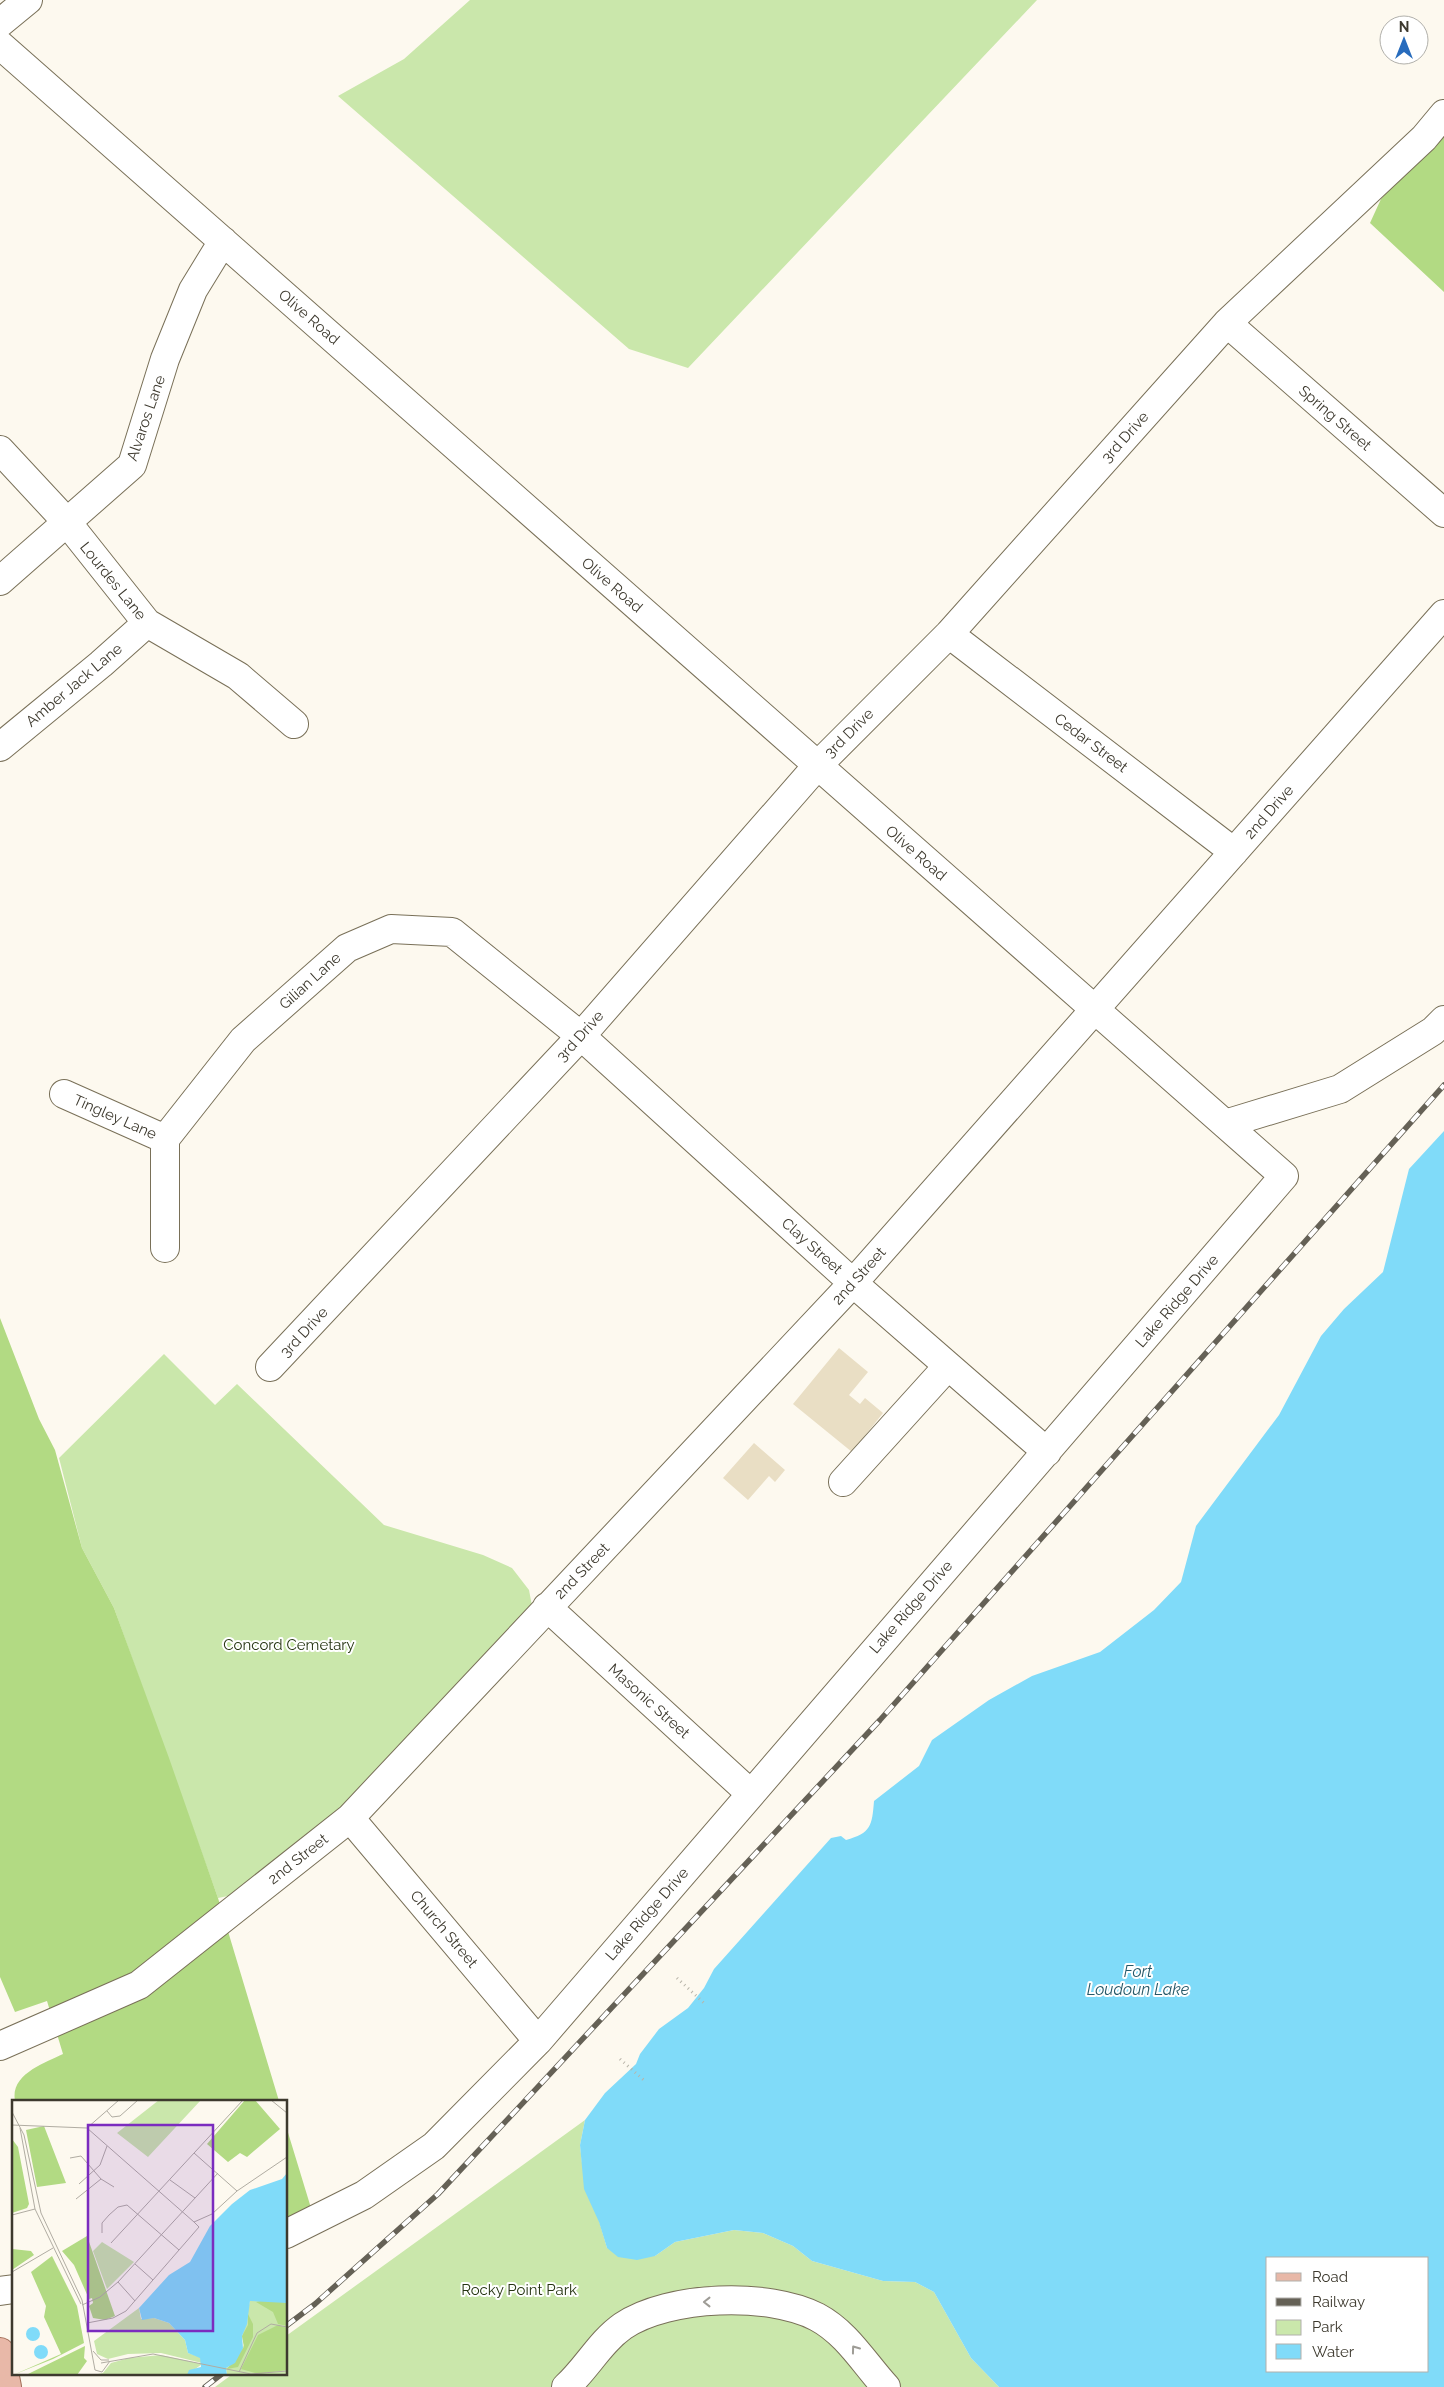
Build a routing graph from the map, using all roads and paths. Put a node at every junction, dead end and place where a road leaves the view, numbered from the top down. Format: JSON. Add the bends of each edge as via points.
{"nodes":[{"id":1,"x":28,"y":0,"type":"edge"},
{"id":2,"x":0,"y":23,"type":"edge"},
{"id":3,"x":0,"y":45,"type":"edge"},
{"id":4,"x":1444,"y":114,"type":"edge"},
{"id":5,"x":223,"y":241,"type":"junction"},
{"id":6,"x":1226,"y":323,"type":"junction"},
{"id":7,"x":0,"y":450,"type":"edge"},
{"id":8,"x":1444,"y":512,"type":"edge"},
{"id":9,"x":66,"y":522,"type":"junction"},
{"id":10,"x":0,"y":581,"type":"edge"},
{"id":11,"x":1444,"y":614,"type":"edge"},
{"id":12,"x":147,"y":623,"type":"junction"},
{"id":13,"x":949,"y":634,"type":"junction"},
{"id":14,"x":294,"y":724,"type":"dead end"},
{"id":15,"x":0,"y":747,"type":"edge"},
{"id":16,"x":817,"y":766,"type":"junction"},
{"id":17,"x":1234,"y":852,"type":"junction"},
{"id":18,"x":1094,"y":1010,"type":"junction"},
{"id":19,"x":1444,"y":1020,"type":"edge"},
{"id":20,"x":581,"y":1036,"type":"junction"},
{"id":21,"x":64,"y":1094,"type":"dead end"},
{"id":22,"x":1225,"y":1124,"type":"junction"},
{"id":23,"x":165,"y":1140,"type":"junction"},
{"id":24,"x":165,"y":1248,"type":"dead end"},
{"id":25,"x":854,"y":1283,"type":"junction"},
{"id":26,"x":948,"y":1366,"type":"junction"},
{"id":27,"x":270,"y":1367,"type":"dead end"},
{"id":28,"x":1047,"y":1452,"type":"junction"},
{"id":29,"x":842,"y":1482,"type":"dead end"},
{"id":30,"x":547,"y":1607,"type":"junction"},
{"id":31,"x":751,"y":1794,"type":"junction"},
{"id":32,"x":350,"y":1818,"type":"junction"},
{"id":33,"x":677,"y":1978,"type":"dead end"},
{"id":34,"x":705,"y":2004,"type":"dead end"},
{"id":35,"x":538,"y":2041,"type":"junction"},
{"id":36,"x":0,"y":2046,"type":"edge"},
{"id":37,"x":620,"y":2059,"type":"dead end"},
{"id":38,"x":646,"y":2082,"type":"dead end"},
{"id":39,"x":288,"y":2233,"type":"edge"},
{"id":40,"x":0,"y":2352,"type":"edge"},
{"id":41,"x":7,"y":2387,"type":"edge"},
{"id":42,"x":566,"y":2387,"type":"edge"},
{"id":43,"x":886,"y":2387,"type":"edge"}],
"edges":[{"from":1,"to":2,"type":"street"},
{"from":3,"to":5,"type":"street","name":"Olive Road"},
{"from":4,"to":6,"type":"street","name":"3rd Drive","via":[[1417,144]]},
{"from":5,"to":9,"type":"street","name":"Alvaros Lane","via":[[193,290],[166,359],[132,465]]},
{"from":5,"to":16,"type":"street","name":"Olive Road"},
{"from":6,"to":8,"type":"street","name":"Spring Street"},
{"from":6,"to":13,"type":"street","name":"3rd Drive"},
{"from":7,"to":9,"type":"street","name":"Lourdes Lane"},
{"from":9,"to":10,"type":"street","name":"Alvaros Lane"},
{"from":9,"to":12,"type":"street","name":"Lourdes Lane"},
{"from":11,"to":17,"type":"street","name":"2nd Drive"},
{"from":12,"to":14,"type":"street","name":"Lourdes Lane","via":[[238,676]]},
{"from":12,"to":15,"type":"street","name":"Amber Jack Lane"},
{"from":13,"to":16,"type":"street","name":"3rd Drive"},
{"from":13,"to":17,"type":"street","name":"Cedar Street"},
{"from":16,"to":18,"type":"street","name":"Olive Road"},
{"from":16,"to":20,"type":"street","name":"3rd Drive"},
{"from":17,"to":18,"type":"street","name":"2nd Drive"},
{"from":18,"to":22,"type":"street","name":"Olive Road"},
{"from":18,"to":25,"type":"street","name":"2nd Street"},
{"from":19,"to":22,"type":"street","via":[[1433,1031],[1340,1089]]},
{"from":20,"to":23,"type":"street","name":"Gilian Lane","via":[[452,932],[391,929],[347,948],[243,1040]]},
{"from":20,"to":25,"type":"street","name":"Clay Street"},
{"from":20,"to":27,"type":"street","name":"3rd Drive"},
{"from":21,"to":23,"type":"street","name":"Tingley Lane"},
{"from":22,"to":28,"type":"street","name":"Lake Ridge Drive","via":[[1284,1176]]},
{"from":23,"to":24,"type":"street"},
{"from":25,"to":26,"type":"street","name":"Clay Street"},
{"from":25,"to":30,"type":"street","name":"2nd Street"},
{"from":26,"to":28,"type":"street","name":"Clay Street"},
{"from":26,"to":29,"type":"street"},
{"from":28,"to":31,"type":"street","name":"Lake Ridge Drive","via":[[880,1641]]},
{"from":30,"to":31,"type":"street","name":"Masonic Street"},
{"from":30,"to":32,"type":"street","name":"2nd Street"},
{"from":31,"to":35,"type":"street","name":"Lake Ridge Drive"},
{"from":32,"to":35,"type":"street","name":"Church Street"},
{"from":32,"to":36,"type":"street","name":"2nd Street","via":[[139,1985]]},
{"from":33,"to":34,"type":"path"},
{"from":35,"to":39,"type":"street","name":"Lake Ridge Drive","via":[[434,2146],[364,2195]]},
{"from":37,"to":38,"type":"path"},
{"from":40,"to":41,"type":"main road"},
{"from":43,"to":42,"type":"street","one_way":true,"via":[[850,2342],[818,2318],[792,2307],[745,2301],[693,2302],[658,2310],[624,2326],[606,2341]]}]}
